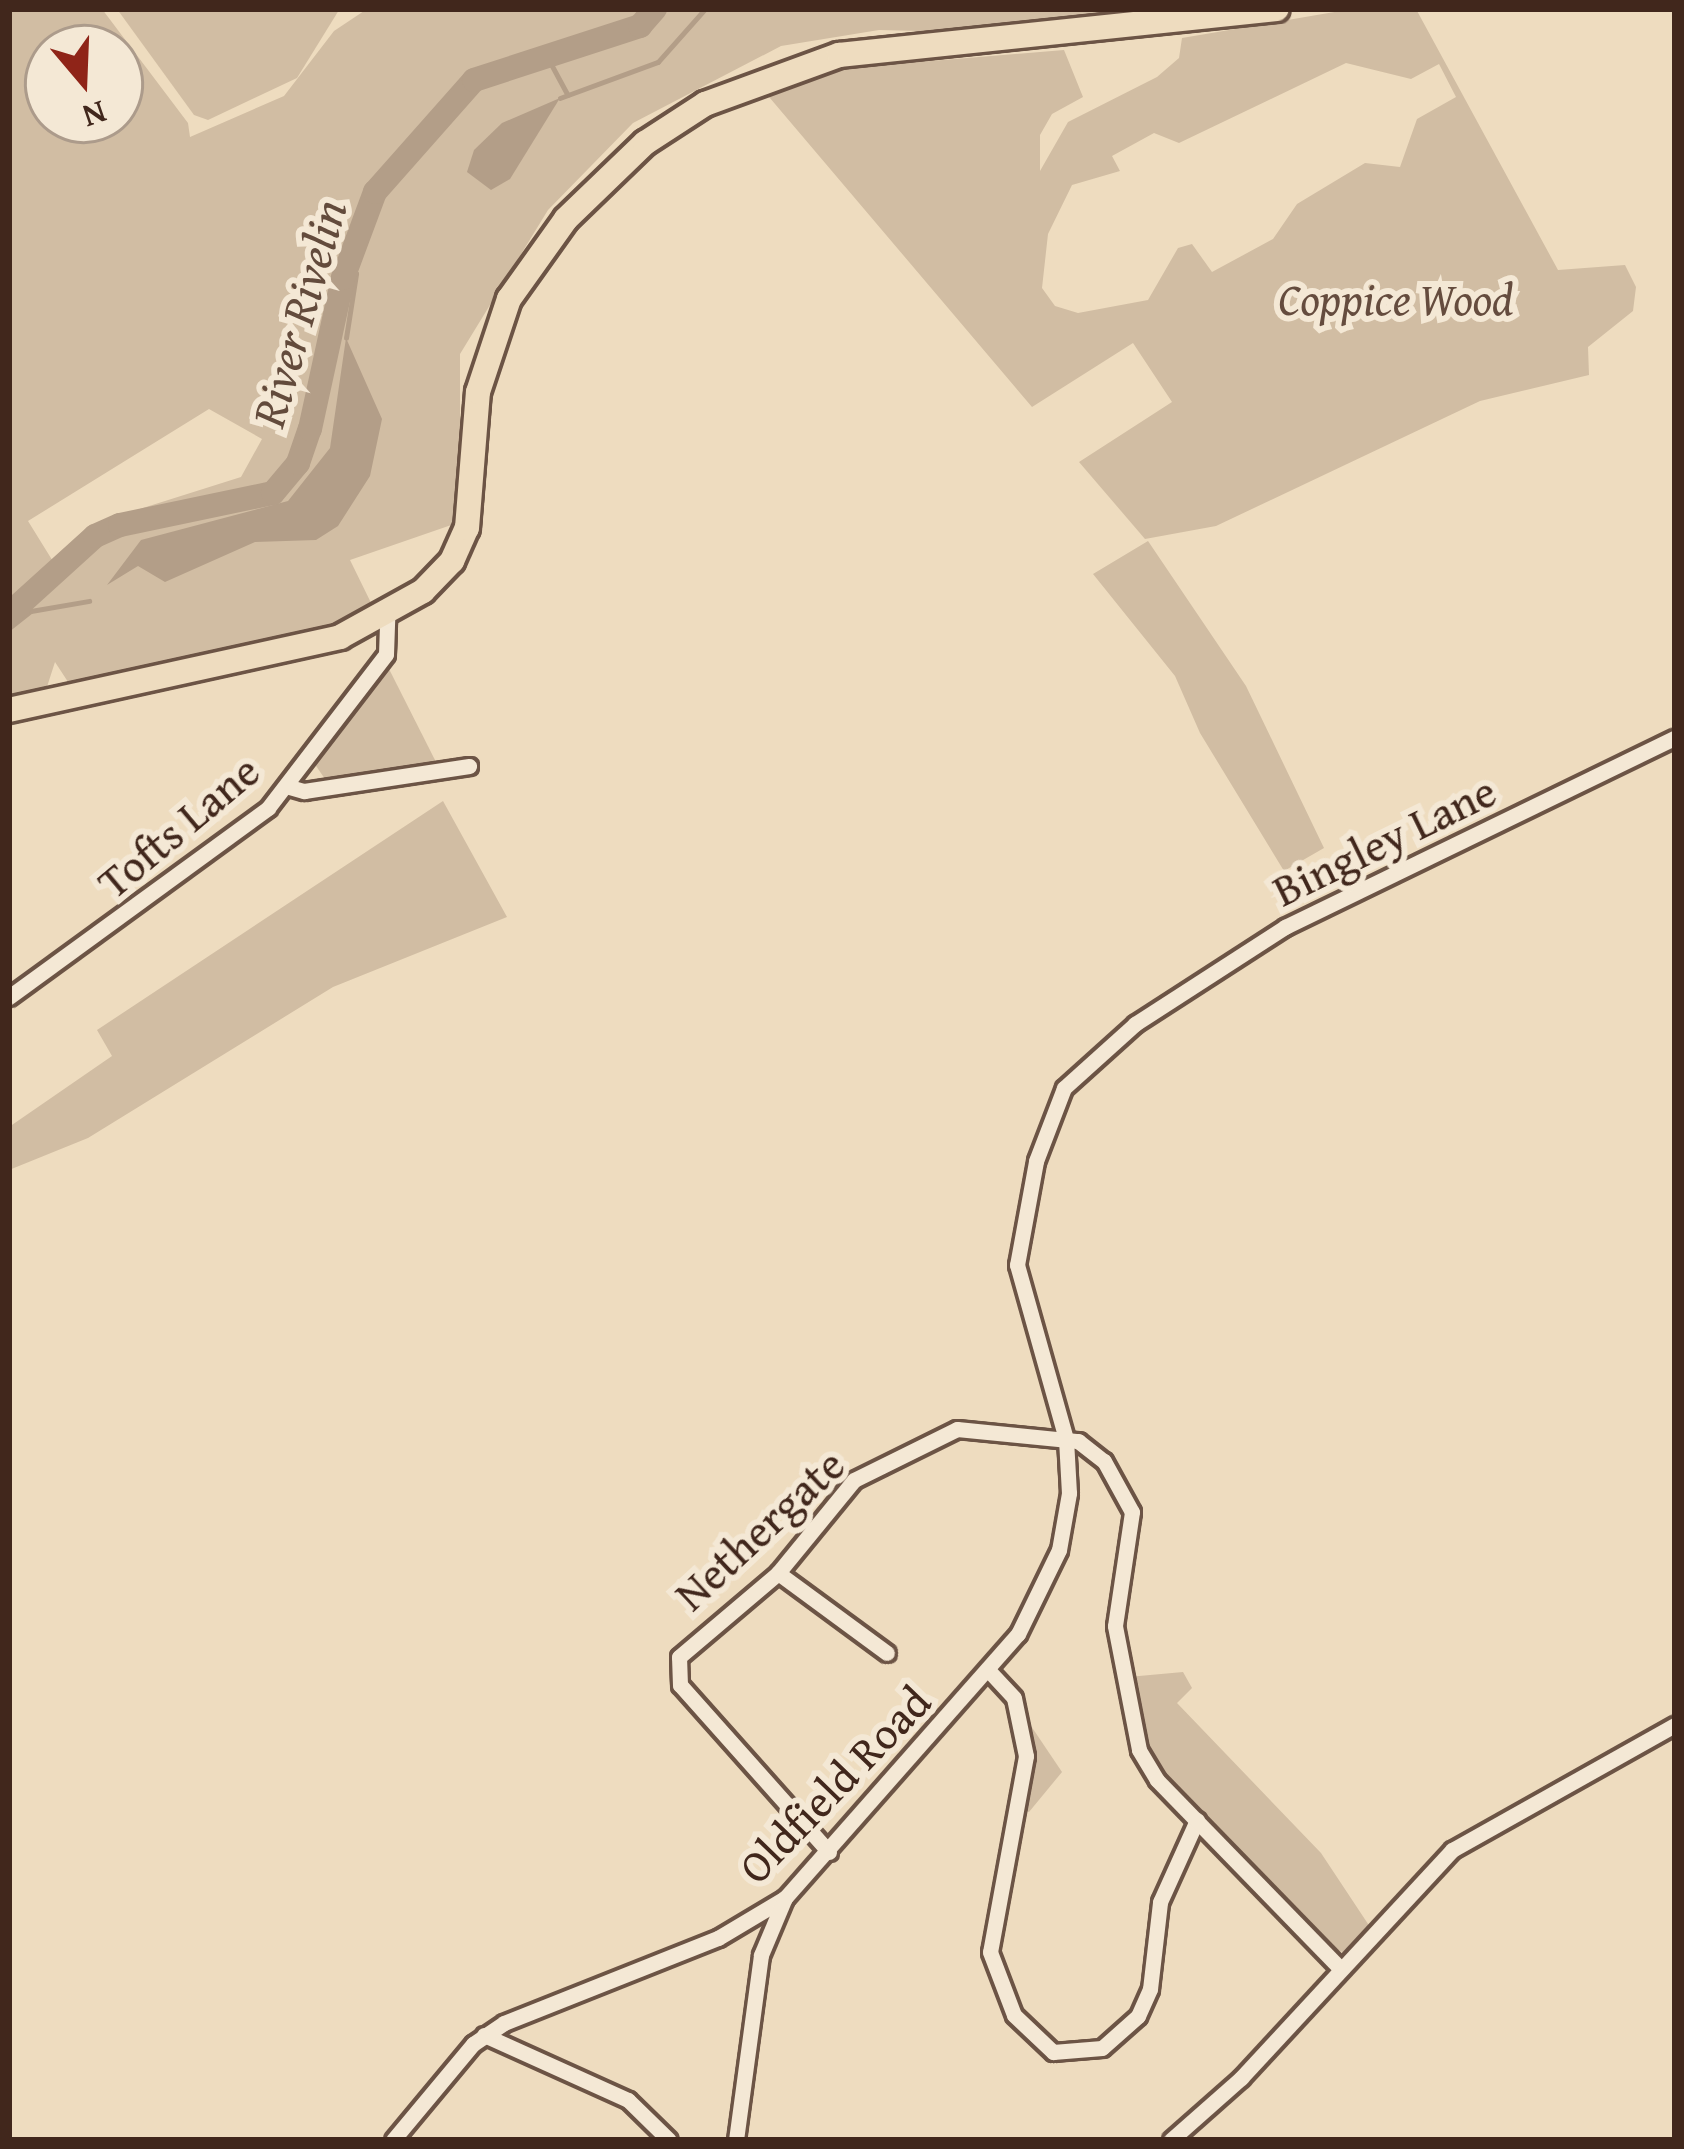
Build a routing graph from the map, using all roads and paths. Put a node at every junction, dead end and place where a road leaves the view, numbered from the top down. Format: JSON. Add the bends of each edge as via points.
{"nodes":[{"id":1,"x":1277,"y":9,"type":"edge"},
{"id":2,"x":387,"y":617,"type":"junction"},
{"id":3,"x":9,"y":710,"type":"edge"},
{"id":4,"x":1675,"y":738,"type":"edge"},
{"id":5,"x":470,"y":766,"type":"dead end"},
{"id":6,"x":286,"y":786,"type":"junction"},
{"id":7,"x":9,"y":997,"type":"edge"},
{"id":8,"x":1066,"y":1439,"type":"junction"},
{"id":9,"x":778,"y":1573,"type":"junction"},
{"id":10,"x":886,"y":1653,"type":"dead end"},
{"id":11,"x":990,"y":1672,"type":"junction"},
{"id":12,"x":1675,"y":1725,"type":"edge"},
{"id":13,"x":1197,"y":1820,"type":"junction"},
{"id":14,"x":829,"y":1852,"type":"junction"},
{"id":15,"x":785,"y":1898,"type":"junction"},
{"id":16,"x":1340,"y":1968,"type":"junction"},
{"id":17,"x":484,"y":2036,"type":"junction"},
{"id":18,"x":393,"y":2140,"type":"edge"},
{"id":19,"x":669,"y":2140,"type":"edge"},
{"id":20,"x":736,"y":2140,"type":"edge"},
{"id":21,"x":1171,"y":2140,"type":"edge"}],
"edges":[{"from":1,"to":2,"type":"main road","via":[[839,55],[782,70],[673,123],[566,219],[517,286],[481,377],[460,546],[423,592]]},
{"from":2,"to":3,"type":"main road","via":[[320,642]]},
{"from":2,"to":6,"type":"street","name":"Tofts Lane","via":[[386,654]]},
{"from":4,"to":8,"type":"street","name":"Bingley Lane","via":[[1285,927],[1135,1024],[1064,1088],[1022,1216],[1020,1287]]},
{"from":5,"to":6,"type":"street","via":[[304,791]]},
{"from":6,"to":7,"type":"street","name":"Tofts Lane","via":[[172,884]]},
{"from":8,"to":9,"type":"street","name":"Nethergate","via":[[977,1428],[946,1433],[843,1488]]},
{"from":8,"to":11,"type":"street","name":"Oldfield Road","via":[[1069,1492],[1058,1550],[1034,1608]]},
{"from":8,"to":13,"type":"street","via":[[1095,1450],[1128,1498],[1115,1602],[1124,1693],[1147,1765]]},
{"from":9,"to":10,"type":"street"},
{"from":9,"to":14,"type":"street","name":"Nethergate","via":[[688,1645],[676,1672]]},
{"from":11,"to":13,"type":"street","via":[[1014,1698],[1026,1756],[990,1952],[1014,2015],[1053,2052],[1102,2048],[1138,2016],[1150,1989],[1160,1902]]},
{"from":11,"to":14,"type":"street","name":"Oldfield Road"},
{"from":12,"to":16,"type":"street","via":[[1452,1850]]},
{"from":13,"to":16,"type":"street"},
{"from":14,"to":15,"type":"street","name":"Oldfield Road"},
{"from":15,"to":17,"type":"street","name":"Oldfield Road","via":[[718,1938]]},
{"from":15,"to":20,"type":"street","via":[[761,1955]]},
{"from":16,"to":21,"type":"street","via":[[1241,2078]]},
{"from":17,"to":18,"type":"street","name":"Oldfield Road"},
{"from":17,"to":19,"type":"street","via":[[628,2100]]}]}
